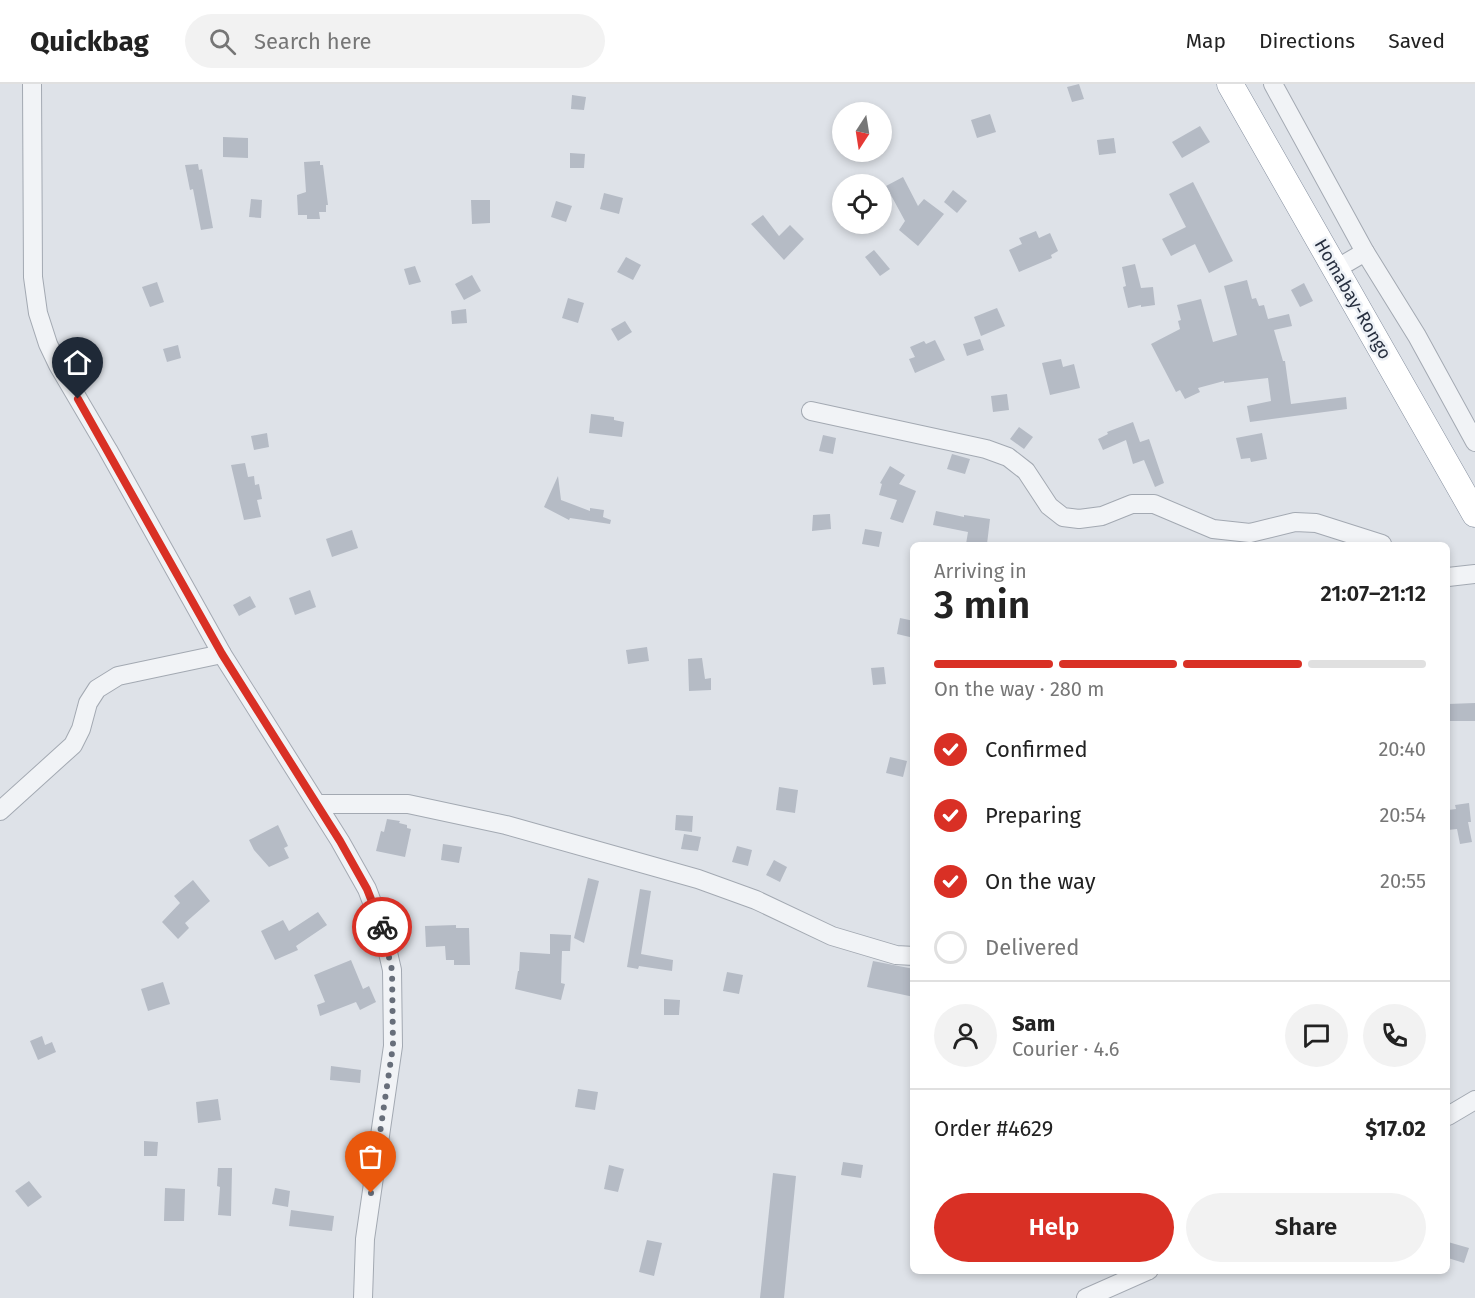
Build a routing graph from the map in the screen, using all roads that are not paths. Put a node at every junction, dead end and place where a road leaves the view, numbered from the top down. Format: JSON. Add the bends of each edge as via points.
{"nodes":[{"id":1,"x":32,"y":84,"type":"edge"},
{"id":2,"x":1230,"y":84,"type":"edge"},
{"id":3,"x":1273,"y":84,"type":"edge"},
{"id":4,"x":1365,"y":252,"type":"junction"},
{"id":5,"x":1336,"y":269,"type":"junction"},
{"id":6,"x":811,"y":411,"type":"dead end"},
{"id":7,"x":1475,"y":442,"type":"edge"},
{"id":8,"x":1475,"y":514,"type":"edge"},
{"id":9,"x":1375,"y":542,"type":"edge"},
{"id":10,"x":1475,"y":574,"type":"edge"},
{"id":11,"x":1450,"y":577,"type":"edge"},
{"id":12,"x":222,"y":654,"type":"junction"},
{"id":13,"x":317,"y":804,"type":"junction"},
{"id":14,"x":0,"y":811,"type":"edge"},
{"id":15,"x":910,"y":956,"type":"edge"},
{"id":16,"x":1475,"y":1100,"type":"edge"},
{"id":17,"x":1450,"y":1115,"type":"edge"},
{"id":18,"x":1140,"y":1274,"type":"edge"},
{"id":19,"x":363,"y":1298,"type":"edge"},
{"id":20,"x":1086,"y":1298,"type":"edge"}],
"edges":[{"from":1,"to":12,"type":"street","via":[[33,277],[48,344]]},
{"from":2,"to":5,"type":"highway","name":"Homabay-Rongo"},
{"from":3,"to":4,"type":"street"},
{"from":4,"to":5,"type":"street"},
{"from":4,"to":7,"type":"street"},
{"from":5,"to":8,"type":"highway","name":"Homabay-Rongo"},
{"from":6,"to":9,"type":"street","via":[[986,448],[1008,457],[1026,471],[1049,506],[1063,517],[1102,516],[1132,504],[1154,504],[1213,529],[1250,533],[1295,522],[1316,524]]},
{"from":10,"to":11,"type":"street"},
{"from":12,"to":13,"type":"street"},
{"from":12,"to":14,"type":"street","via":[[118,676],[97,689],[87,703],[73,744]]},
{"from":13,"to":15,"type":"street","via":[[408,804],[506,825],[699,879],[756,900],[832,936]]},
{"from":13,"to":19,"type":"street","via":[[367,889],[392,970],[393,1046],[365,1239]]},
{"from":16,"to":17,"type":"street"},
{"from":18,"to":20,"type":"street"}]}
